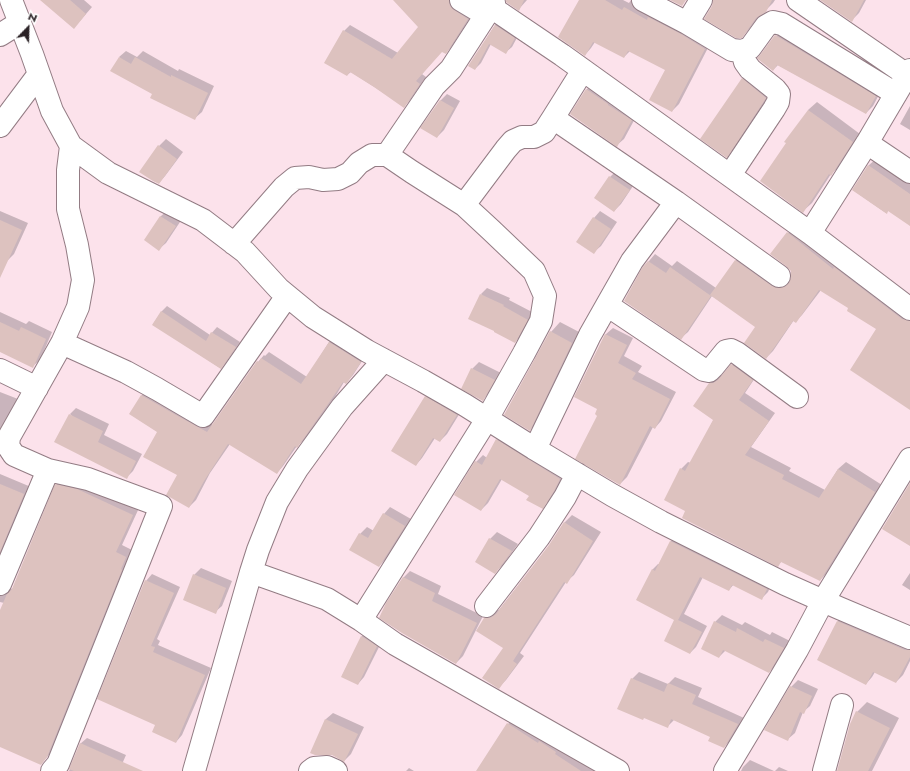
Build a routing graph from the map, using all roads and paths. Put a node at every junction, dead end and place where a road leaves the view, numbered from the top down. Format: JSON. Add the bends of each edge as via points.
{"nodes":[{"id":1,"x":11,"y":0,"type":"edge"},
{"id":2,"x":461,"y":0,"type":"edge"},
{"id":3,"x":644,"y":0,"type":"edge"},
{"id":4,"x":701,"y":0,"type":"edge"},
{"id":5,"x":798,"y":0,"type":"edge"},
{"id":6,"x":491,"y":7,"type":"edge"},
{"id":7,"x":19,"y":23,"type":"junction"},
{"id":8,"x":687,"y":23,"type":"junction"},
{"id":9,"x":0,"y":35,"type":"edge"},
{"id":10,"x":742,"y":51,"type":"junction"},
{"id":11,"x":583,"y":70,"type":"junction"},
{"id":12,"x":39,"y":74,"type":"junction"},
{"id":13,"x":909,"y":74,"type":"edge"},
{"id":14,"x":896,"y":94,"type":"junction"},
{"id":15,"x":553,"y":118,"type":"junction"},
{"id":16,"x":0,"y":126,"type":"edge"},
{"id":17,"x":867,"y":143,"type":"junction"},
{"id":18,"x":71,"y":146,"type":"junction"},
{"id":19,"x":387,"y":154,"type":"junction"},
{"id":20,"x":910,"y":172,"type":"edge"},
{"id":21,"x":730,"y":174,"type":"junction"},
{"id":22,"x":676,"y":202,"type":"junction"},
{"id":23,"x":464,"y":205,"type":"junction"},
{"id":24,"x":810,"y":233,"type":"junction"},
{"id":25,"x":234,"y":244,"type":"junction"},
{"id":26,"x":779,"y":276,"type":"dead end"},
{"id":27,"x":288,"y":296,"type":"junction"},
{"id":28,"x":607,"y":305,"type":"junction"},
{"id":29,"x":910,"y":308,"type":"edge"},
{"id":30,"x":62,"y":343,"type":"junction"},
{"id":31,"x":384,"y":360,"type":"junction"},
{"id":32,"x":0,"y":370,"type":"edge"},
{"id":33,"x":37,"y":388,"type":"junction"},
{"id":34,"x":797,"y":397,"type":"dead end"},
{"id":35,"x":487,"y":419,"type":"junction"},
{"id":36,"x":535,"y":449,"type":"junction"},
{"id":37,"x":910,"y":459,"type":"edge"},
{"id":38,"x":48,"y":470,"type":"junction"},
{"id":39,"x":577,"y":474,"type":"junction"},
{"id":40,"x":251,"y":572,"type":"junction"},
{"id":41,"x":2,"y":574,"type":"edge"},
{"id":42,"x":823,"y":601,"type":"junction"},
{"id":43,"x":486,"y":606,"type":"dead end"},
{"id":44,"x":362,"y":620,"type":"junction"},
{"id":45,"x":910,"y":638,"type":"edge"},
{"id":46,"x":842,"y":705,"type":"dead end"},
{"id":47,"x":586,"y":764,"type":"edge"},
{"id":48,"x":52,"y":771,"type":"edge"},
{"id":49,"x":194,"y":771,"type":"edge"},
{"id":50,"x":310,"y":771,"type":"edge"},
{"id":51,"x":336,"y":771,"type":"edge"},
{"id":52,"x":618,"y":771,"type":"edge"},
{"id":53,"x":725,"y":771,"type":"edge"},
{"id":54,"x":824,"y":771,"type":"edge"}],
"edges":[{"from":1,"to":7,"type":"street"},
{"from":2,"to":6,"type":"street"},
{"from":3,"to":8,"type":"street"},
{"from":4,"to":8,"type":"street"},
{"from":5,"to":13,"type":"street"},
{"from":6,"to":11,"type":"street"},
{"from":6,"to":19,"type":"street","via":[[451,69],[434,86]]},
{"from":7,"to":9,"type":"street"},
{"from":7,"to":12,"type":"street"},
{"from":8,"to":10,"type":"street","via":[[732,50]]},
{"from":10,"to":14,"type":"street","via":[[750,48],[766,26],[773,22],[782,24]]},
{"from":10,"to":21,"type":"street","via":[[750,69],[779,94],[774,109]]},
{"from":11,"to":15,"type":"street"},
{"from":11,"to":21,"type":"street"},
{"from":12,"to":16,"type":"street"},
{"from":12,"to":18,"type":"street","via":[[52,110]]},
{"from":13,"to":14,"type":"street"},
{"from":14,"to":17,"type":"street"},
{"from":15,"to":22,"type":"street"},
{"from":15,"to":23,"type":"street","via":[[544,132],[513,141]]},
{"from":17,"to":20,"type":"street"},
{"from":17,"to":24,"type":"street"},
{"from":18,"to":25,"type":"street","via":[[108,173],[203,220]]},
{"from":18,"to":30,"type":"street","via":[[68,209],[83,280],[78,307]]},
{"from":19,"to":23,"type":"street"},
{"from":19,"to":25,"type":"street","via":[[372,155],[359,163],[350,173],[338,179],[295,178]]},
{"from":21,"to":24,"type":"street"},
{"from":22,"to":26,"type":"street"},
{"from":22,"to":28,"type":"street","via":[[632,262]]},
{"from":23,"to":35,"type":"street","via":[[534,271],[545,296],[541,321]]},
{"from":24,"to":29,"type":"street"},
{"from":25,"to":27,"type":"street"},
{"from":27,"to":30,"type":"street","via":[[204,416],[126,372]]},
{"from":27,"to":31,"type":"street","via":[[313,317]]},
{"from":28,"to":34,"type":"street","via":[[704,370],[709,371],[726,351],[731,350]]},
{"from":28,"to":36,"type":"street"},
{"from":30,"to":33,"type":"street"},
{"from":31,"to":35,"type":"street","via":[[423,380]]},
{"from":31,"to":40,"type":"street","via":[[342,407],[297,469],[277,502]]},
{"from":32,"to":33,"type":"street"},
{"from":33,"to":38,"type":"street","via":[[9,437],[8,446],[14,455]]},
{"from":35,"to":36,"type":"street"},
{"from":35,"to":44,"type":"street"},
{"from":36,"to":39,"type":"street"},
{"from":37,"to":42,"type":"street"},
{"from":38,"to":41,"type":"street"},
{"from":38,"to":48,"type":"street","via":[[88,479],[161,506],[58,764]]},
{"from":39,"to":42,"type":"street","via":[[661,522]]},
{"from":39,"to":43,"type":"street","via":[[539,537]]},
{"from":40,"to":44,"type":"street","via":[[327,599]]},
{"from":40,"to":49,"type":"street"},
{"from":42,"to":45,"type":"street"},
{"from":42,"to":53,"type":"street"},
{"from":44,"to":47,"type":"street","via":[[395,644]]},
{"from":46,"to":54,"type":"street"},
{"from":47,"to":52,"type":"street"},
{"from":50,"to":51,"type":"street","via":[[314,768],[327,767]]}]}
